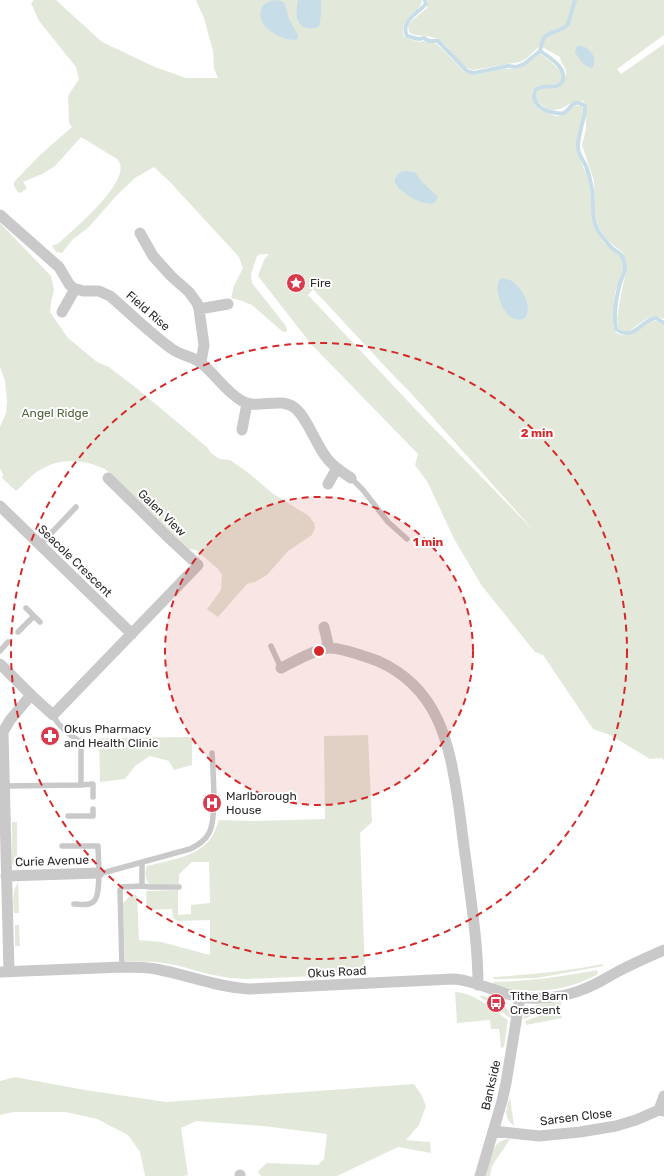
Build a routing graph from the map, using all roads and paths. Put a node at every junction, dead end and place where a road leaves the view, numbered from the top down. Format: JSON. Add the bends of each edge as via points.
{"nodes":[{"id":1,"x":0,"y":215,"type":"edge"},
{"id":2,"x":140,"y":233,"type":"dead end"},
{"id":3,"x":76,"y":289,"type":"junction"},
{"id":4,"x":228,"y":304,"type":"dead end"},
{"id":5,"x":199,"y":309,"type":"junction"},
{"id":6,"x":62,"y":312,"type":"dead end"},
{"id":7,"x":201,"y":362,"type":"junction"},
{"id":8,"x":247,"y":403,"type":"junction"},
{"id":9,"x":242,"y":430,"type":"dead end"},
{"id":10,"x":337,"y":468,"type":"junction"},
{"id":11,"x":108,"y":478,"type":"dead end"},
{"id":12,"x":351,"y":478,"type":"joint"},
{"id":13,"x":328,"y":484,"type":"dead end"},
{"id":14,"x":0,"y":506,"type":"edge"},
{"id":15,"x":76,"y":507,"type":"dead end"},
{"id":16,"x":407,"y":539,"type":"dead end"},
{"id":17,"x":40,"y":545,"type":"junction"},
{"id":18,"x":26,"y":608,"type":"dead end"},
{"id":19,"x":34,"y":616,"type":"junction"},
{"id":20,"x":40,"y":622,"type":"dead end"},
{"id":21,"x":324,"y":627,"type":"dead end"},
{"id":22,"x":18,"y":632,"type":"dead end"},
{"id":23,"x":132,"y":634,"type":"junction"},
{"id":24,"x":8,"y":642,"type":"dead end"},
{"id":25,"x":271,"y":646,"type":"dead end"},
{"id":26,"x":329,"y":648,"type":"junction"},
{"id":27,"x":0,"y":650,"type":"edge"},
{"id":28,"x":0,"y":664,"type":"edge"},
{"id":29,"x":281,"y":668,"type":"joint"},
{"id":30,"x":31,"y":695,"type":"junction"},
{"id":31,"x":53,"y":715,"type":"junction"},
{"id":32,"x":1,"y":732,"type":"edge"},
{"id":33,"x":212,"y":753,"type":"dead end"},
{"id":34,"x":81,"y":785,"type":"junction"},
{"id":35,"x":4,"y":786,"type":"junction"},
{"id":36,"x":93,"y":797,"type":"dead end"},
{"id":37,"x":93,"y":809,"type":"dead end"},
{"id":38,"x":68,"y":816,"type":"dead end"},
{"id":39,"x":3,"y":842,"type":"edge"},
{"id":40,"x":62,"y":846,"type":"dead end"},
{"id":41,"x":142,"y":863,"type":"junction"},
{"id":42,"x":99,"y":873,"type":"junction"},
{"id":43,"x":6,"y":876,"type":"junction"},
{"id":44,"x":142,"y":886,"type":"junction"},
{"id":45,"x":179,"y":887,"type":"dead end"},
{"id":46,"x":74,"y":904,"type":"dead end"},
{"id":47,"x":664,"y":950,"type":"edge"},
{"id":48,"x":122,"y":967,"type":"junction"},
{"id":49,"x":4,"y":972,"type":"edge"},
{"id":50,"x":478,"y":985,"type":"junction"},
{"id":51,"x":520,"y":997,"type":"junction"},
{"id":52,"x":664,"y":1096,"type":"edge"},
{"id":53,"x":661,"y":1110,"type":"edge"},
{"id":54,"x":493,"y":1131,"type":"junction"},
{"id":55,"x":480,"y":1176,"type":"edge"}],
"edges":[{"from":1,"to":3,"type":"street","via":[[54,262],[70,286]]},
{"from":2,"to":5,"type":"street","via":[[153,256],[189,292]]},
{"from":3,"to":6,"type":"street"},
{"from":3,"to":7,"type":"street","name":"Field Rise","via":[[99,291],[110,296],[171,348]]},
{"from":4,"to":5,"type":"street"},
{"from":5,"to":7,"type":"street","via":[[204,344]]},
{"from":7,"to":8,"type":"street","name":"Field Rise","via":[[233,394]]},
{"from":8,"to":9,"type":"street"},
{"from":8,"to":10,"type":"street","via":[[277,403],[294,407],[327,459]]},
{"from":10,"to":12,"type":"street"},
{"from":10,"to":13,"type":"street"},
{"from":11,"to":23,"type":"street","name":"Galen View","via":[[198,565]]},
{"from":12,"to":16,"type":"lane","via":[[388,522]]},
{"from":14,"to":17,"type":"street","name":"Seacole Crescent"},
{"from":15,"to":17,"type":"lane"},
{"from":17,"to":23,"type":"street","name":"Seacole Crescent"},
{"from":18,"to":19,"type":"lane"},
{"from":19,"to":20,"type":"lane"},
{"from":19,"to":22,"type":"lane"},
{"from":21,"to":26,"type":"street"},
{"from":23,"to":31,"type":"street"},
{"from":24,"to":27,"type":"lane"},
{"from":25,"to":29,"type":"lane"},
{"from":26,"to":29,"type":"street"},
{"from":26,"to":50,"type":"street","via":[[372,659],[392,668],[410,681],[426,699],[437,718],[453,767],[478,960]]},
{"from":28,"to":30,"type":"street"},
{"from":30,"to":31,"type":"street"},
{"from":30,"to":32,"type":"street"},
{"from":31,"to":34,"type":"lane","via":[[55,720],[81,742]]},
{"from":32,"to":35,"type":"street","name":"Curie Avenue"},
{"from":33,"to":41,"type":"lane","via":[[214,816],[209,834],[190,849]]},
{"from":34,"to":35,"type":"lane"},
{"from":34,"to":36,"type":"lane","via":[[93,784]]},
{"from":35,"to":39,"type":"street","name":"Curie Avenue"},
{"from":37,"to":38,"type":"lane","via":[[93,816]]},
{"from":39,"to":43,"type":"street","name":"Curie Avenue"},
{"from":40,"to":42,"type":"lane","name":"Curie Avenue","via":[[98,846]]},
{"from":41,"to":42,"type":"lane"},
{"from":41,"to":44,"type":"lane"},
{"from":42,"to":43,"type":"street","name":"Curie Avenue"},
{"from":42,"to":46,"type":"lane","name":"Curie Avenue","via":[[98,893],[94,902]]},
{"from":43,"to":49,"type":"street","name":"Curie Avenue"},
{"from":44,"to":45,"type":"lane"},
{"from":44,"to":48,"type":"lane","via":[[120,890]]},
{"from":47,"to":51,"type":"street","name":"Okus Road","via":[[572,994]]},
{"from":48,"to":49,"type":"street","name":"Okus Road"},
{"from":48,"to":50,"type":"street","name":"Okus Road","via":[[156,969],[242,989],[453,979]]},
{"from":50,"to":51,"type":"street","name":"Okus Road"},
{"from":51,"to":54,"type":"street","name":"Bankside","via":[[506,1083]]},
{"from":52,"to":53,"type":"street","name":"Sarsen Close"},
{"from":53,"to":54,"type":"street","name":"Sarsen Close","via":[[616,1126],[580,1132],[539,1136]]},
{"from":54,"to":55,"type":"street","name":"Bankside"}]}
